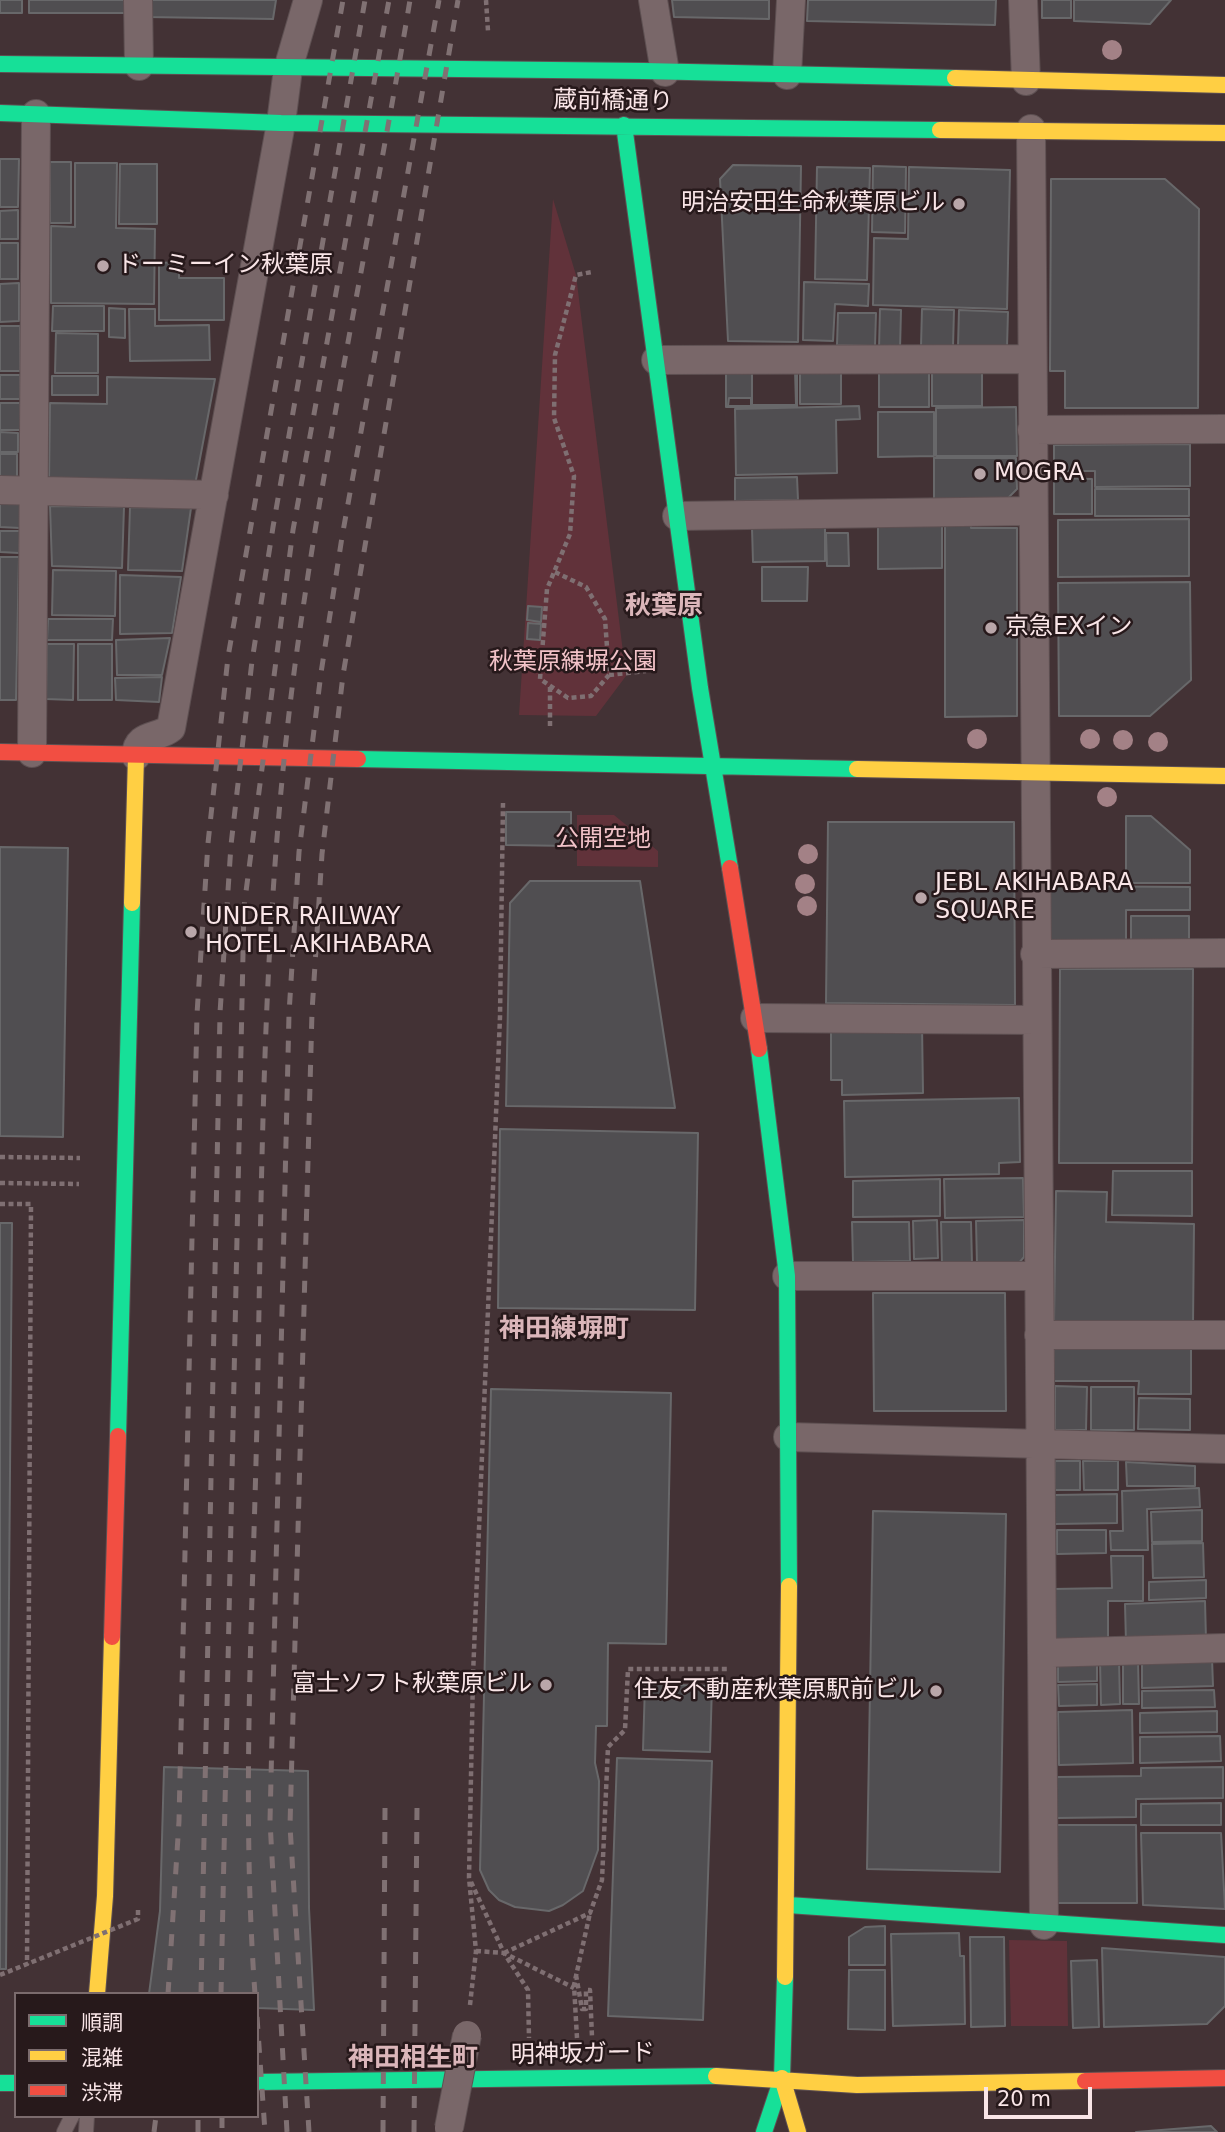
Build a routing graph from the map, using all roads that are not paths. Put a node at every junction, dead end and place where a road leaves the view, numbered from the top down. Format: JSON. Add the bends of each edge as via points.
{"nodes":[{"id":1,"x":138,"y":0,"type":"edge"},
{"id":2,"x":308,"y":0,"type":"edge"},
{"id":3,"x":653,"y":0,"type":"edge"},
{"id":4,"x":790,"y":0,"type":"edge"},
{"id":5,"x":1023,"y":0,"type":"edge"},
{"id":6,"x":0,"y":64,"type":"edge"},
{"id":7,"x":139,"y":66,"type":"junction"},
{"id":8,"x":288,"y":69,"type":"junction"},
{"id":9,"x":664,"y":72,"type":"junction"},
{"id":10,"x":787,"y":75,"type":"junction"},
{"id":11,"x":1026,"y":81,"type":"junction"},
{"id":12,"x":1225,"y":85,"type":"edge"},
{"id":13,"x":0,"y":113,"type":"edge"},
{"id":14,"x":36,"y":114,"type":"junction"},
{"id":15,"x":281,"y":124,"type":"junction"},
{"id":16,"x":624,"y":125,"type":"junction"},
{"id":17,"x":1031,"y":129,"type":"junction"},
{"id":18,"x":1225,"y":133,"type":"edge"},
{"id":19,"x":1032,"y":359,"type":"junction"},
{"id":20,"x":656,"y":360,"type":"junction"},
{"id":21,"x":1225,"y":429,"type":"edge"},
{"id":22,"x":1032,"y":430,"type":"junction"},
{"id":23,"x":0,"y":491,"type":"edge"},
{"id":24,"x":33,"y":491,"type":"junction"},
{"id":25,"x":214,"y":495,"type":"junction"},
{"id":26,"x":1032,"y":511,"type":"junction"},
{"id":27,"x":677,"y":516,"type":"junction"},
{"id":28,"x":0,"y":752,"type":"edge"},
{"id":29,"x":32,"y":752,"type":"junction"},
{"id":30,"x":136,"y":755,"type":"junction"},
{"id":31,"x":711,"y":765,"type":"junction"},
{"id":32,"x":1033,"y":771,"type":"junction"},
{"id":33,"x":1225,"y":776,"type":"edge"},
{"id":34,"x":1225,"y":953,"type":"edge"},
{"id":35,"x":1035,"y":954,"type":"junction"},
{"id":36,"x":755,"y":1018,"type":"junction"},
{"id":37,"x":1036,"y":1020,"type":"junction"},
{"id":38,"x":787,"y":1276,"type":"junction"},
{"id":39,"x":1038,"y":1276,"type":"junction"},
{"id":40,"x":1039,"y":1335,"type":"junction"},
{"id":41,"x":1225,"y":1335,"type":"edge"},
{"id":42,"x":788,"y":1437,"type":"junction"},
{"id":43,"x":1040,"y":1444,"type":"junction"},
{"id":44,"x":1225,"y":1449,"type":"edge"},
{"id":45,"x":1225,"y":1648,"type":"edge"},
{"id":46,"x":1042,"y":1653,"type":"junction"},
{"id":47,"x":788,"y":1905,"type":"junction"},
{"id":48,"x":1044,"y":1925,"type":"junction"},
{"id":49,"x":1225,"y":1935,"type":"edge"},
{"id":50,"x":97,"y":1992,"type":"edge"},
{"id":51,"x":467,"y":2035,"type":"road end"},
{"id":52,"x":782,"y":2078,"type":"junction"},
{"id":53,"x":1225,"y":2078,"type":"edge"},
{"id":54,"x":259,"y":2081,"type":"edge"},
{"id":55,"x":449,"y":2128,"type":"dead end"},
{"id":56,"x":764,"y":2132,"type":"edge"},
{"id":57,"x":798,"y":2132,"type":"edge"}],
"edges":[{"from":1,"to":7,"type":"street"},
{"from":2,"to":8,"type":"street"},
{"from":3,"to":9,"type":"street"},
{"from":4,"to":10,"type":"street"},
{"from":5,"to":11,"type":"street"},
{"from":6,"to":7,"type":"street","name":"蔵前橋通り"},
{"from":7,"to":8,"type":"street","name":"蔵前橋通り"},
{"from":8,"to":9,"type":"street","name":"蔵前橋通り"},
{"from":8,"to":15,"type":"street"},
{"from":9,"to":10,"type":"street","name":"蔵前橋通り"},
{"from":10,"to":11,"type":"street","name":"蔵前橋通り"},
{"from":11,"to":12,"type":"street","name":"蔵前橋通り"},
{"from":13,"to":14,"type":"street","name":"蔵前橋通り"},
{"from":14,"to":15,"type":"street","name":"蔵前橋通り"},
{"from":14,"to":24,"type":"street"},
{"from":15,"to":16,"type":"street","name":"蔵前橋通り"},
{"from":15,"to":25,"type":"street"},
{"from":16,"to":17,"type":"street","name":"蔵前橋通り"},
{"from":16,"to":20,"type":"street"},
{"from":17,"to":18,"type":"street","name":"蔵前橋通り"},
{"from":17,"to":19,"type":"street"},
{"from":19,"to":20,"type":"street"},
{"from":19,"to":22,"type":"street"},
{"from":20,"to":27,"type":"street"},
{"from":21,"to":22,"type":"street"},
{"from":22,"to":26,"type":"street"},
{"from":23,"to":24,"type":"street"},
{"from":24,"to":25,"type":"street"},
{"from":24,"to":29,"type":"street"},
{"from":25,"to":30,"type":"street","via":[[171,728],[142,739]]},
{"from":26,"to":27,"type":"street"},
{"from":26,"to":32,"type":"street"},
{"from":27,"to":31,"type":"street"},
{"from":28,"to":29,"type":"street"},
{"from":29,"to":30,"type":"street"},
{"from":30,"to":31,"type":"street"},
{"from":30,"to":50,"type":"street","via":[[105,1896]]},
{"from":31,"to":32,"type":"street"},
{"from":31,"to":36,"type":"street"},
{"from":32,"to":33,"type":"street"},
{"from":32,"to":35,"type":"street"},
{"from":34,"to":35,"type":"street"},
{"from":35,"to":37,"type":"street"},
{"from":36,"to":37,"type":"street"},
{"from":36,"to":38,"type":"street"},
{"from":37,"to":39,"type":"street"},
{"from":38,"to":39,"type":"street"},
{"from":38,"to":42,"type":"street"},
{"from":39,"to":40,"type":"street"},
{"from":40,"to":41,"type":"street"},
{"from":40,"to":43,"type":"street"},
{"from":42,"to":43,"type":"street"},
{"from":42,"to":47,"type":"street"},
{"from":43,"to":44,"type":"street"},
{"from":43,"to":46,"type":"street"},
{"from":45,"to":46,"type":"street"},
{"from":46,"to":48,"type":"street"},
{"from":47,"to":48,"type":"street"},
{"from":47,"to":52,"type":"street"},
{"from":48,"to":49,"type":"street"},
{"from":51,"to":55,"type":"street","bridge":true},
{"from":52,"to":53,"type":"street","name":"明神坂ガード","via":[[857,2085]]},
{"from":52,"to":54,"type":"street","name":"明神坂ガード"},
{"from":52,"to":56,"type":"street"},
{"from":52,"to":57,"type":"street"}]}
